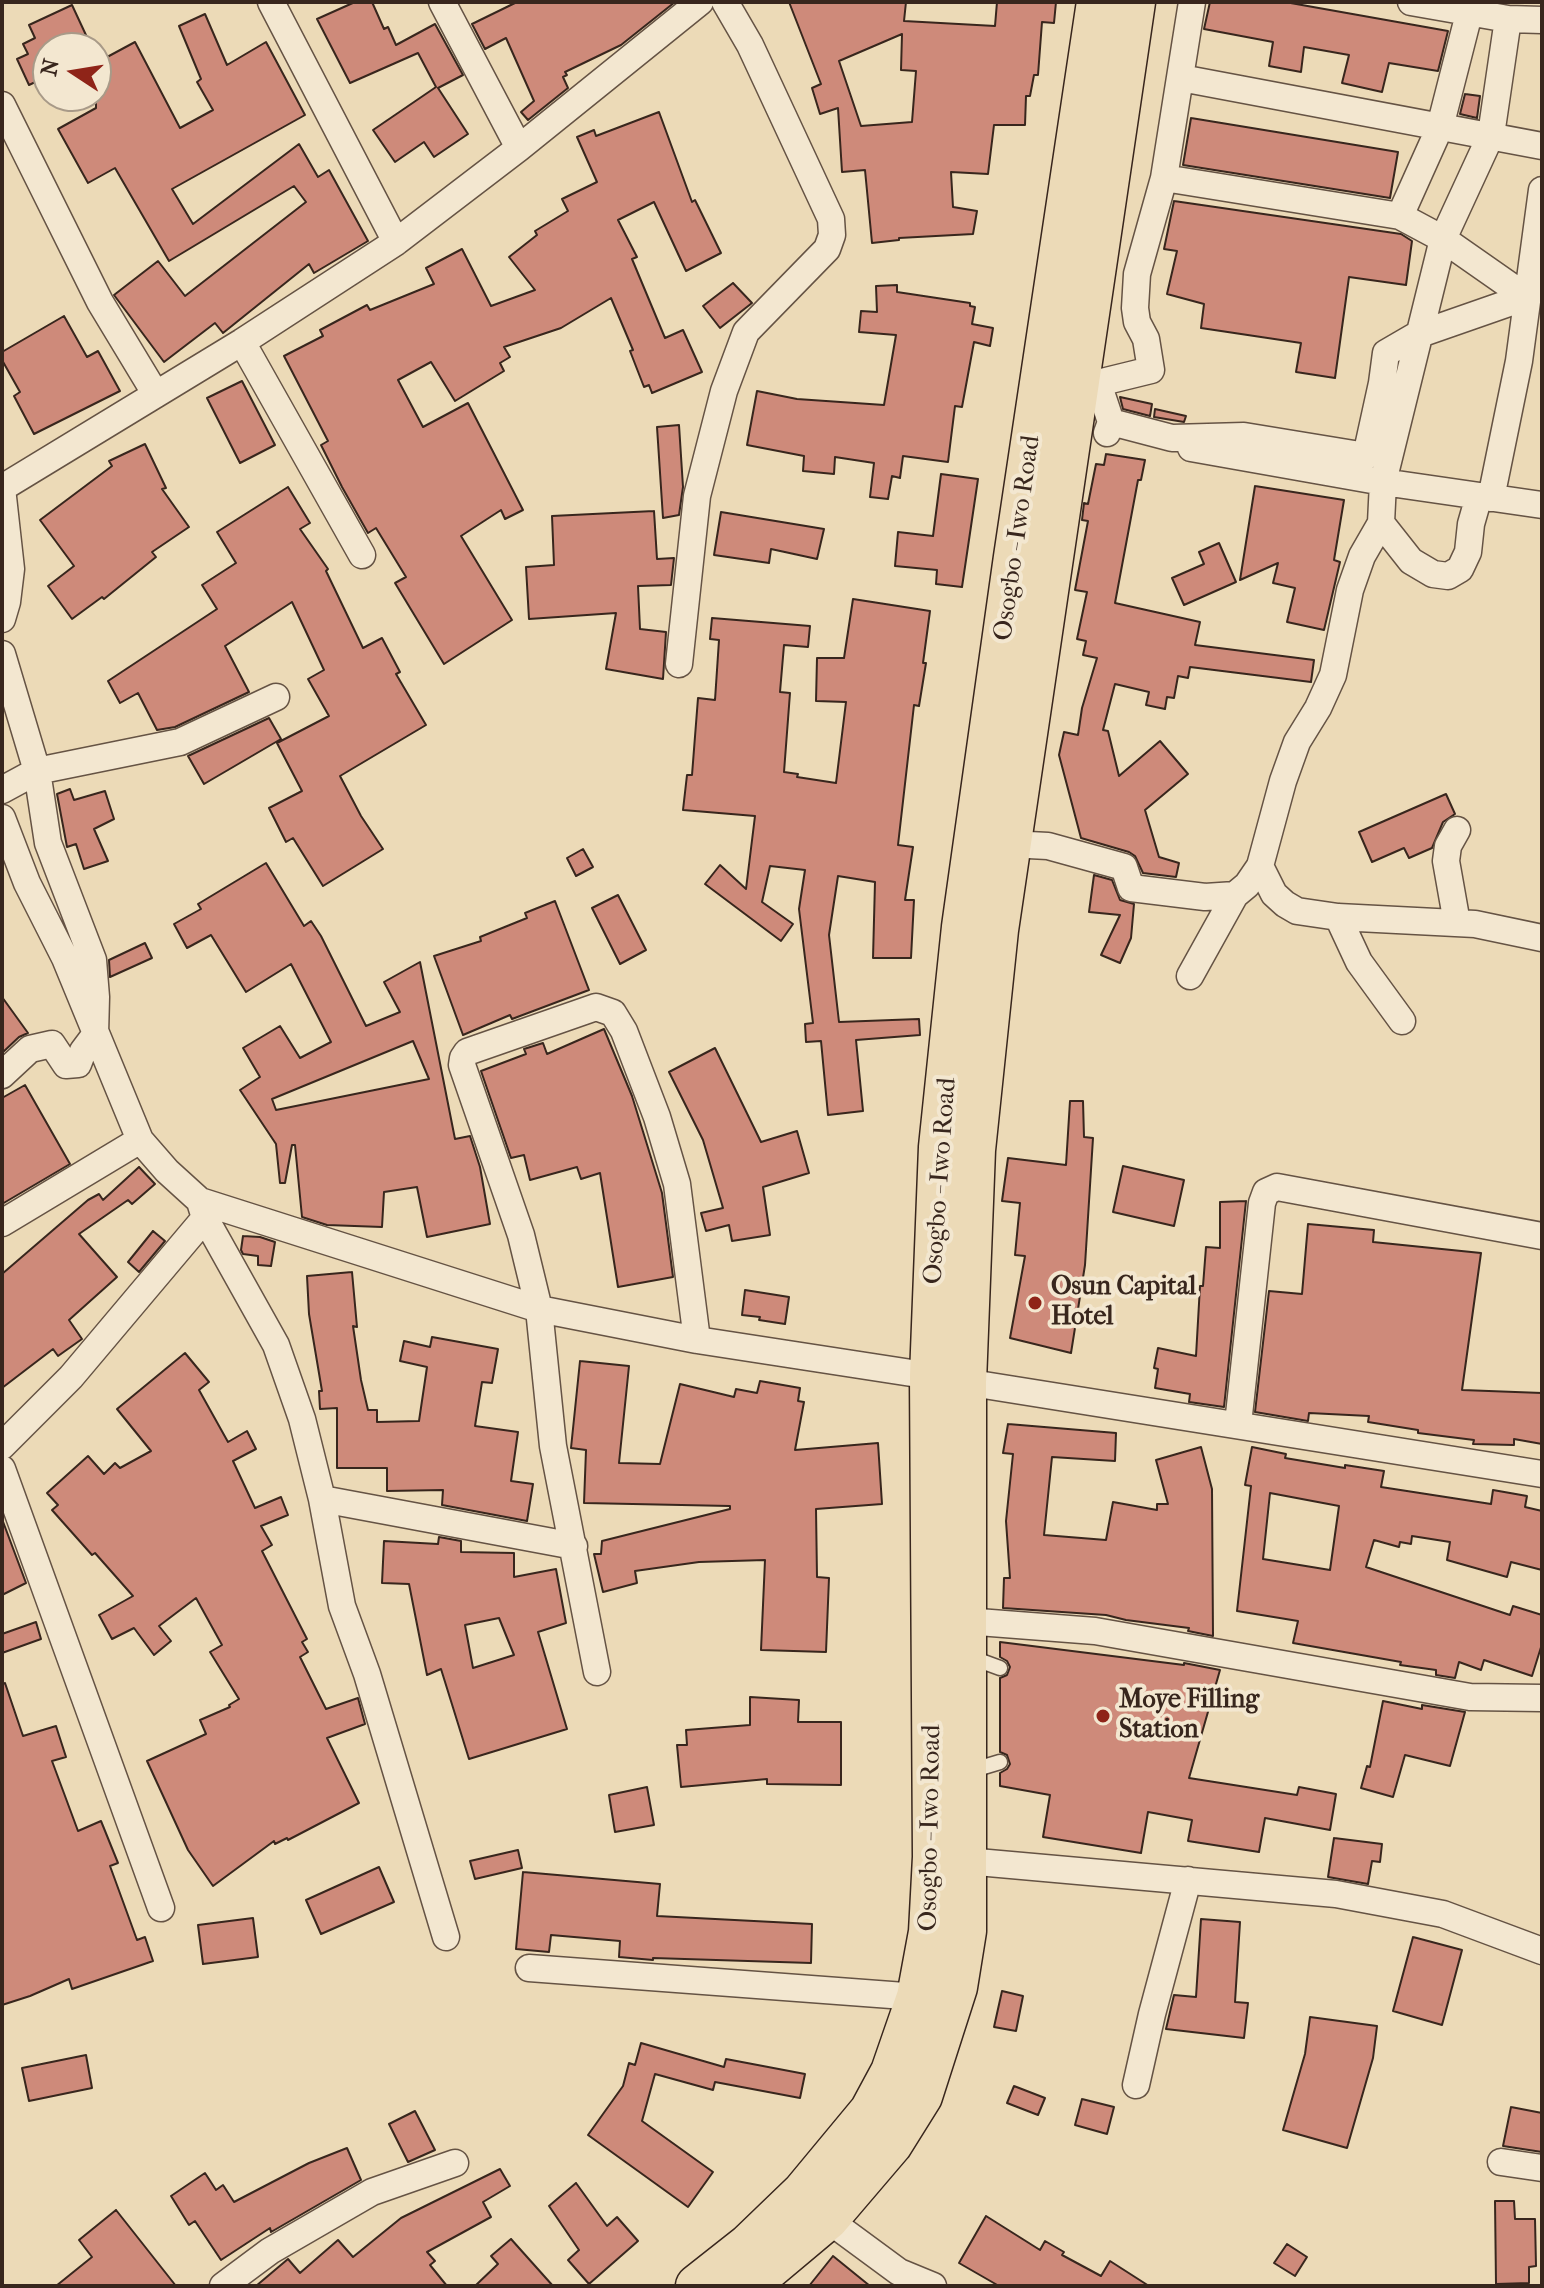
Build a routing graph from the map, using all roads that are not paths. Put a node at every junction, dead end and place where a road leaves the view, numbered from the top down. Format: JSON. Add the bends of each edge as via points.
{"nodes":[{"id":1,"x":271,"y":2,"type":"edge"},
{"id":2,"x":442,"y":2,"type":"edge"},
{"id":3,"x":700,"y":2,"type":"edge"},
{"id":4,"x":725,"y":2,"type":"edge"},
{"id":5,"x":1098,"y":2,"type":"edge"},
{"id":6,"x":1134,"y":2,"type":"edge"},
{"id":7,"x":1192,"y":2,"type":"edge"},
{"id":8,"x":1411,"y":2,"type":"edge"},
{"id":9,"x":1471,"y":7,"type":"edge"},
{"id":10,"x":1508,"y":19,"type":"junction"},
{"id":11,"x":1542,"y":20,"type":"edge"},
{"id":12,"x":1108,"y":56,"type":"junction"},
{"id":13,"x":1181,"y":78,"type":"junction"},
{"id":14,"x":2,"y":105,"type":"edge"},
{"id":15,"x":1440,"y":127,"type":"junction"},
{"id":16,"x":1491,"y":135,"type":"junction"},
{"id":17,"x":1542,"y":146,"type":"edge"},
{"id":18,"x":519,"y":148,"type":"junction"},
{"id":19,"x":1164,"y":178,"type":"junction"},
{"id":20,"x":1542,"y":190,"type":"edge"},
{"id":21,"x":1400,"y":216,"type":"junction"},
{"id":22,"x":1443,"y":239,"type":"junction"},
{"id":23,"x":396,"y":242,"type":"junction"},
{"id":24,"x":1526,"y":297,"type":"junction"},
{"id":25,"x":1417,"y":335,"type":"junction"},
{"id":26,"x":242,"y":342,"type":"junction"},
{"id":27,"x":155,"y":393,"type":"junction"},
{"id":28,"x":1096,"y":431,"type":"junction"},
{"id":29,"x":1383,"y":482,"type":"junction"},
{"id":30,"x":2,"y":488,"type":"edge"},
{"id":31,"x":1485,"y":497,"type":"junction"},
{"id":32,"x":1542,"y":505,"type":"edge"},
{"id":33,"x":1381,"y":523,"type":"junction"},
{"id":34,"x":362,"y":555,"type":"dead end"},
{"id":35,"x":2,"y":619,"type":"edge"},
{"id":36,"x":2,"y":654,"type":"edge"},
{"id":37,"x":679,"y":664,"type":"dead end"},
{"id":38,"x":276,"y":697,"type":"dead end"},
{"id":39,"x":37,"y":771,"type":"junction"},
{"id":40,"x":2,"y":790,"type":"edge"},
{"id":41,"x":2,"y":818,"type":"edge"},
{"id":42,"x":1457,"y":830,"type":"dead end"},
{"id":43,"x":1009,"y":844,"type":"junction"},
{"id":44,"x":1247,"y":882,"type":"junction"},
{"id":45,"x":1338,"y":917,"type":"junction"},
{"id":46,"x":1457,"y":923,"type":"junction"},
{"id":47,"x":1542,"y":938,"type":"edge"},
{"id":48,"x":1190,"y":976,"type":"dead end"},
{"id":49,"x":1402,"y":1021,"type":"dead end"},
{"id":50,"x":95,"y":1035,"type":"junction"},
{"id":51,"x":2,"y":1075,"type":"edge"},
{"id":52,"x":140,"y":1140,"type":"junction"},
{"id":53,"x":202,"y":1209,"type":"junction"},
{"id":54,"x":2,"y":1223,"type":"edge"},
{"id":55,"x":1542,"y":1236,"type":"edge"},
{"id":56,"x":539,"y":1309,"type":"junction"},
{"id":57,"x":697,"y":1340,"type":"junction"},
{"id":58,"x":948,"y":1379,"type":"junction"},
{"id":59,"x":1238,"y":1424,"type":"junction"},
{"id":60,"x":2,"y":1446,"type":"edge"},
{"id":61,"x":2,"y":1469,"type":"edge"},
{"id":62,"x":1542,"y":1474,"type":"edge"},
{"id":63,"x":322,"y":1499,"type":"junction"},
{"id":64,"x":574,"y":1546,"type":"junction"},
{"id":65,"x":977,"y":1648,"type":"junction"},
{"id":66,"x":597,"y":1672,"type":"dead end"},
{"id":67,"x":1542,"y":1698,"type":"edge"},
{"id":68,"x":966,"y":1861,"type":"junction"},
{"id":69,"x":1188,"y":1880,"type":"junction"},
{"id":70,"x":161,"y":1908,"type":"dead end"},
{"id":71,"x":446,"y":1937,"type":"dead end"},
{"id":72,"x":1542,"y":1951,"type":"edge"},
{"id":73,"x":529,"y":1968,"type":"dead end"},
{"id":74,"x":918,"y":1997,"type":"junction"},
{"id":75,"x":1136,"y":2085,"type":"dead end"},
{"id":76,"x":1501,"y":2162,"type":"dead end"},
{"id":77,"x":455,"y":2163,"type":"dead end"},
{"id":78,"x":1542,"y":2168,"type":"edge"},
{"id":79,"x":827,"y":2219,"type":"junction"},
{"id":80,"x":897,"y":2279,"type":"edge"},
{"id":81,"x":223,"y":2286,"type":"edge"},
{"id":82,"x":697,"y":2286,"type":"edge"},
{"id":83,"x":747,"y":2286,"type":"edge"},
{"id":84,"x":933,"y":2286,"type":"edge"}],
"edges":[{"from":1,"to":23,"type":"street"},
{"from":2,"to":18,"type":"street"},
{"from":3,"to":18,"type":"street"},
{"from":4,"to":37,"type":"street","via":[[831,219],[832,235],[827,249],[746,332],[724,391],[697,496]]},
{"from":5,"to":12,"type":"main road","name":"Osogbo - Iwo Road"},
{"from":6,"to":12,"type":"main road","name":"Osogbo - Iwo Road"},
{"from":7,"to":13,"type":"street"},
{"from":8,"to":9,"type":"street"},
{"from":9,"to":10,"type":"street"},
{"from":9,"to":15,"type":"street"},
{"from":10,"to":11,"type":"street"},
{"from":10,"to":16,"type":"street"},
{"from":12,"to":28,"type":"main road","name":"Osogbo - Iwo Road"},
{"from":12,"to":58,"type":"main road","name":"Osogbo - Iwo Road","via":[[1015,557],[963,927],[940,1147]]},
{"from":13,"to":15,"type":"street"},
{"from":13,"to":19,"type":"street"},
{"from":14,"to":27,"type":"street","via":[[100,302]]},
{"from":15,"to":16,"type":"street"},
{"from":15,"to":21,"type":"street"},
{"from":16,"to":17,"type":"street"},
{"from":16,"to":22,"type":"street"},
{"from":18,"to":23,"type":"street"},
{"from":19,"to":21,"type":"street"},
{"from":19,"to":28,"type":"street","via":[[1137,274],[1137,322],[1151,370],[1098,383]]},
{"from":20,"to":24,"type":"street"},
{"from":21,"to":22,"type":"street"},
{"from":22,"to":24,"type":"street"},
{"from":22,"to":25,"type":"street"},
{"from":23,"to":26,"type":"street"},
{"from":24,"to":25,"type":"street"},
{"from":24,"to":31,"type":"street","via":[[1519,361]]},
{"from":25,"to":28,"type":"street","via":[[1386,353],[1366,456],[1244,436],[1172,438]]},
{"from":25,"to":29,"type":"street"},
{"from":26,"to":27,"type":"street"},
{"from":26,"to":34,"type":"street"},
{"from":27,"to":30,"type":"street"},
{"from":28,"to":29,"type":"street"},
{"from":28,"to":43,"type":"main road","name":"Osogbo - Iwo Road"},
{"from":29,"to":31,"type":"street"},
{"from":29,"to":33,"type":"street"},
{"from":30,"to":35,"type":"street","via":[[11,569]]},
{"from":31,"to":32,"type":"street"},
{"from":31,"to":33,"type":"street","via":[[1471,524],[1468,552],[1460,569],[1448,576],[1411,561]]},
{"from":33,"to":44,"type":"street","via":[[1350,590],[1333,675],[1297,742]]},
{"from":36,"to":39,"type":"street"},
{"from":38,"to":39,"type":"street","via":[[180,742]]},
{"from":39,"to":40,"type":"street"},
{"from":39,"to":50,"type":"street","via":[[48,843],[93,960]]},
{"from":41,"to":50,"type":"street"},
{"from":42,"to":46,"type":"street","via":[[1446,861]]},
{"from":43,"to":44,"type":"street","via":[[1048,846],[1124,867],[1131,888],[1205,897]]},
{"from":43,"to":58,"type":"main road","name":"Osogbo - Iwo Road"},
{"from":44,"to":45,"type":"street","via":[[1297,911]]},
{"from":44,"to":48,"type":"street"},
{"from":45,"to":46,"type":"street"},
{"from":45,"to":49,"type":"street","via":[[1359,962]]},
{"from":46,"to":47,"type":"street"},
{"from":50,"to":51,"type":"street","via":[[78,1064],[66,1065],[52,1044],[30,1049]]},
{"from":50,"to":52,"type":"street"},
{"from":52,"to":53,"type":"street"},
{"from":52,"to":54,"type":"street"},
{"from":53,"to":56,"type":"street"},
{"from":53,"to":60,"type":"street","via":[[71,1377]]},
{"from":53,"to":63,"type":"street","via":[[276,1345]]},
{"from":55,"to":59,"type":"street","via":[[1277,1187],[1266,1192]]},
{"from":56,"to":57,"type":"street"},
{"from":56,"to":57,"type":"street","via":[[521,1235],[463,1058],[467,1052],[596,1007],[613,1013],[624,1031],[657,1117],[677,1184]]},
{"from":56,"to":64,"type":"street","via":[[553,1446]]},
{"from":57,"to":58,"type":"street"},
{"from":58,"to":59,"type":"street"},
{"from":58,"to":65,"type":"main road","name":"Osogbo - Iwo Road"},
{"from":58,"to":74,"type":"main road","name":"Osogbo - Iwo Road","via":[[934,1857],[930,1932]]},
{"from":59,"to":62,"type":"street"},
{"from":61,"to":70,"type":"street"},
{"from":63,"to":64,"type":"street"},
{"from":63,"to":71,"type":"street","via":[[342,1606]]},
{"from":64,"to":66,"type":"street"},
{"from":65,"to":67,"type":"street","via":[[1095,1631],[1470,1697]]},
{"from":65,"to":68,"type":"main road","name":"Osogbo - Iwo Road","via":[[983,1767]]},
{"from":68,"to":69,"type":"street"},
{"from":68,"to":79,"type":"main road","name":"Osogbo - Iwo Road","via":[[965,1931],[956,1987],[921,2096],[891,2144]]},
{"from":69,"to":72,"type":"street","via":[[1336,1894],[1443,1914]]},
{"from":69,"to":75,"type":"street"},
{"from":73,"to":74,"type":"street"},
{"from":74,"to":82,"type":"main road","name":"Osogbo - Iwo Road","via":[[892,2072],[871,2111],[803,2193]]},
{"from":76,"to":78,"type":"street"},
{"from":77,"to":81,"type":"street","via":[[372,2192],[270,2251]]},
{"from":79,"to":80,"type":"street"},
{"from":79,"to":83,"type":"main road","name":"Osogbo - Iwo Road"},
{"from":80,"to":84,"type":"street"}]}
